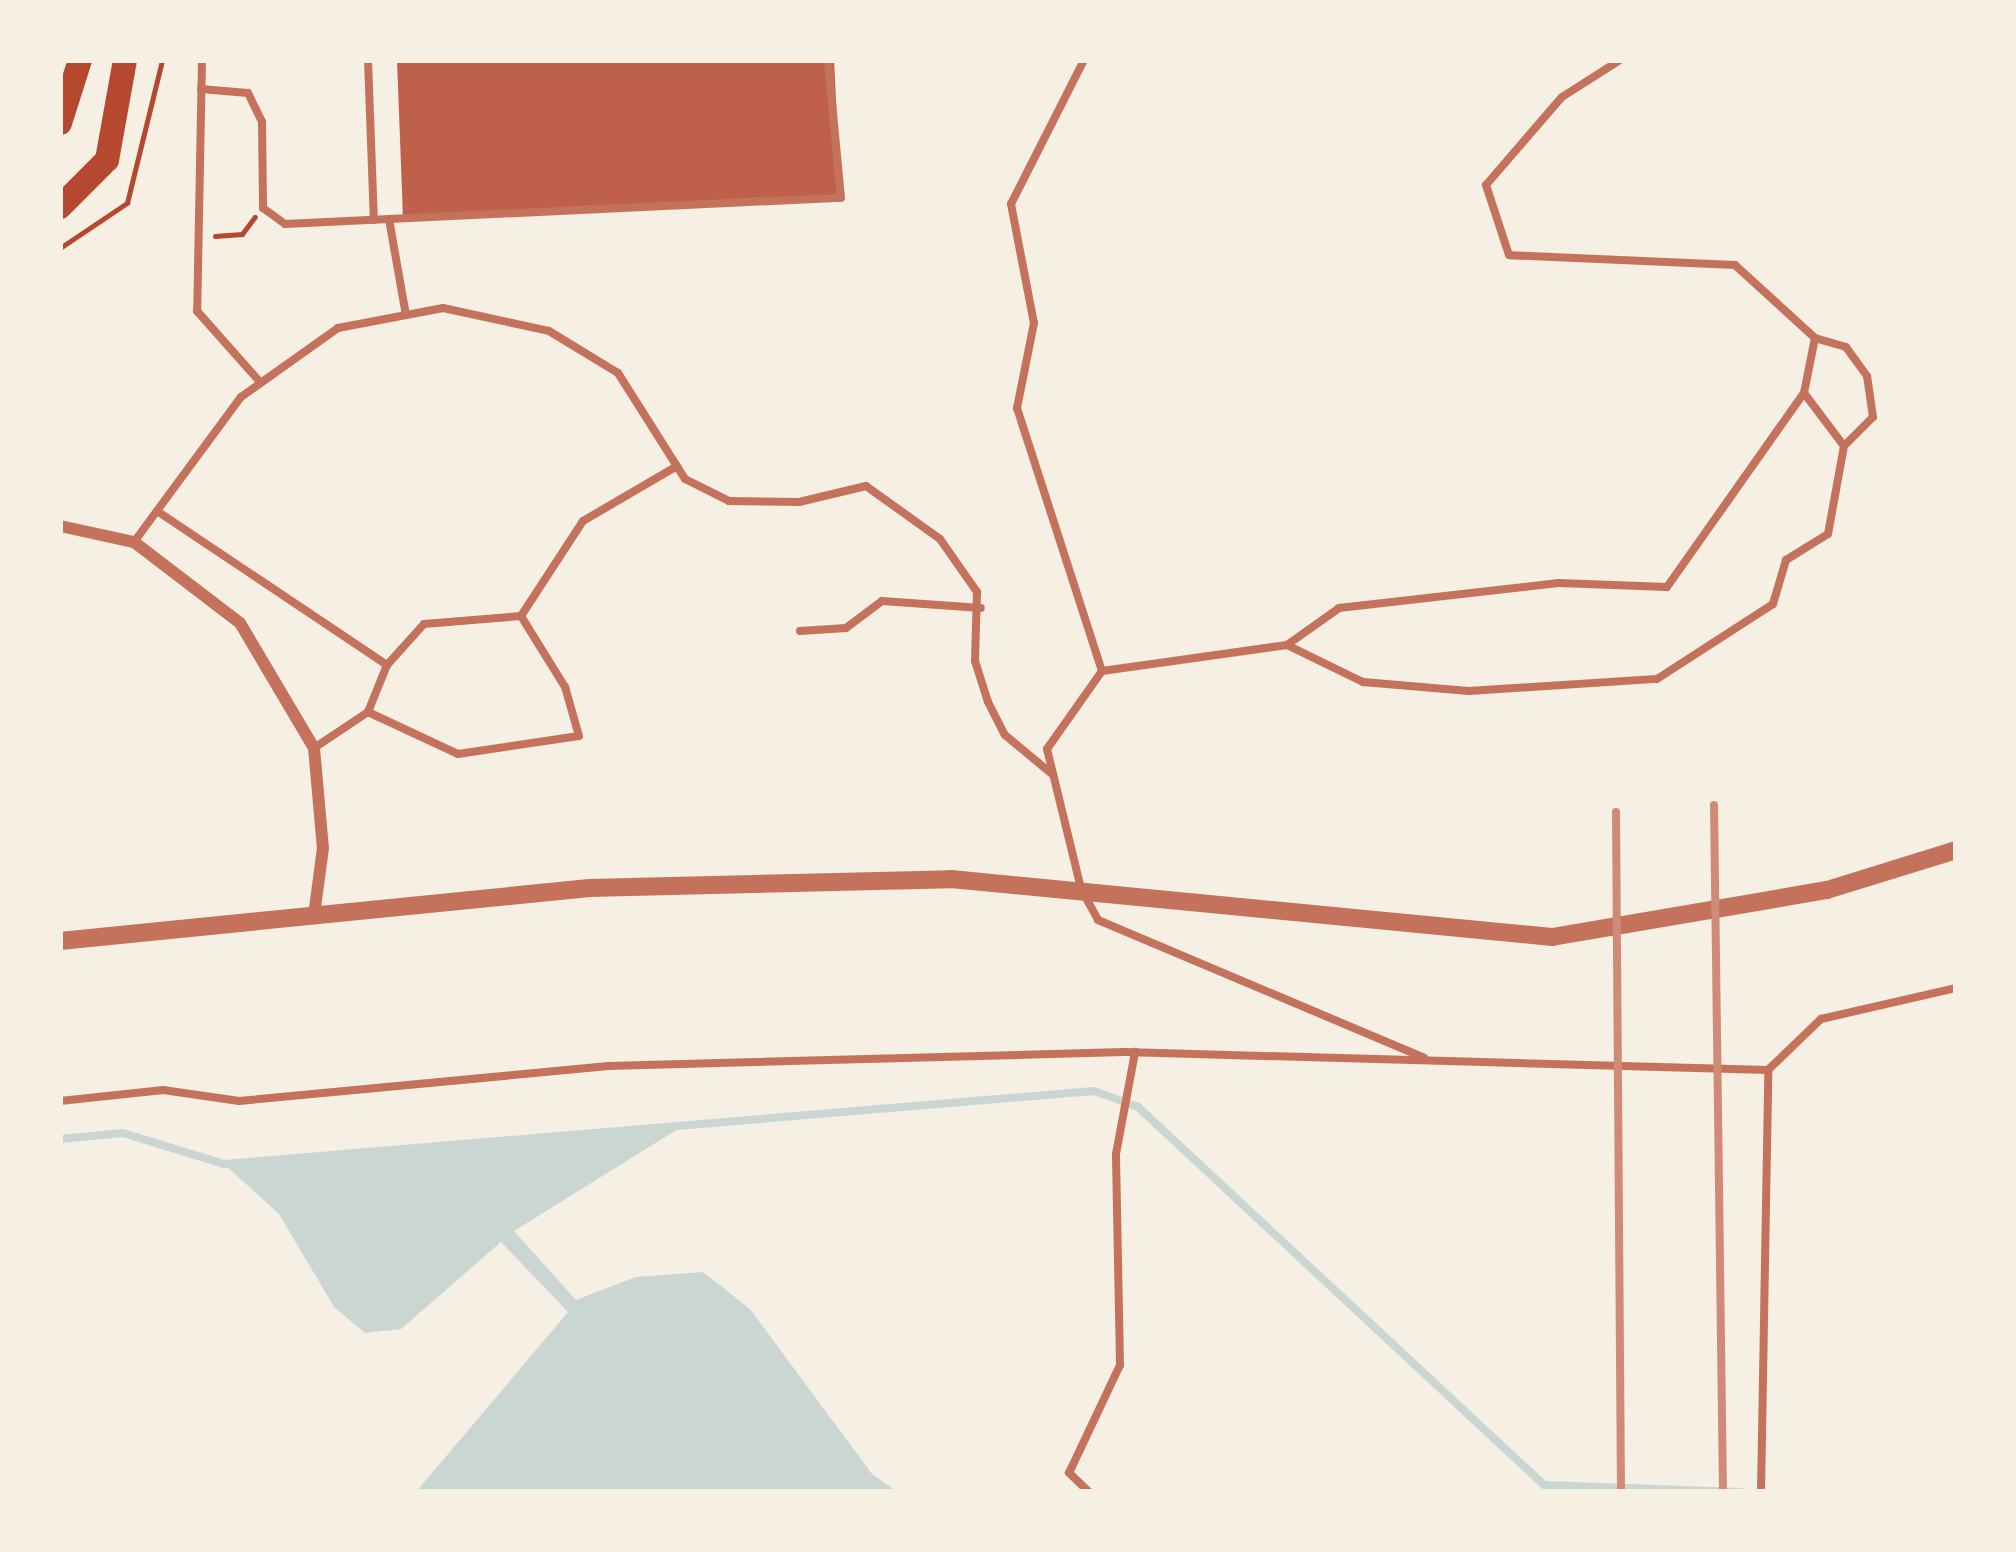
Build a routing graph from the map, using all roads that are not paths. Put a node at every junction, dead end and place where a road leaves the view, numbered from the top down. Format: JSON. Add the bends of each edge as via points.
{"nodes":[{"id":1,"x":80,"y":60,"type":"edge"},
{"id":2,"x":125,"y":60,"type":"edge"},
{"id":3,"x":202,"y":60,"type":"edge"},
{"id":4,"x":368,"y":60,"type":"edge"},
{"id":5,"x":828,"y":60,"type":"edge"},
{"id":6,"x":1084,"y":60,"type":"edge"},
{"id":7,"x":1620,"y":60,"type":"edge"},
{"id":8,"x":201,"y":89,"type":"junction"},
{"id":9,"x":60,"y":123,"type":"edge"},
{"id":10,"x":60,"y":207,"type":"edge"},
{"id":11,"x":389,"y":219,"type":"junction"},
{"id":12,"x":374,"y":220,"type":"junction"},
{"id":13,"x":406,"y":315,"type":"junction"},
{"id":14,"x":1815,"y":338,"type":"junction"},
{"id":15,"x":261,"y":382,"type":"junction"},
{"id":16,"x":1804,"y":393,"type":"junction"},
{"id":17,"x":1844,"y":446,"type":"junction"},
{"id":18,"x":677,"y":466,"type":"junction"},
{"id":19,"x":157,"y":512,"type":"junction"},
{"id":20,"x":60,"y":526,"type":"edge"},
{"id":21,"x":134,"y":542,"type":"junction"},
{"id":22,"x":981,"y":608,"type":"junction"},
{"id":23,"x":520,"y":616,"type":"junction"},
{"id":24,"x":800,"y":631,"type":"dead end"},
{"id":25,"x":1287,"y":645,"type":"junction"},
{"id":26,"x":387,"y":665,"type":"junction"},
{"id":27,"x":1102,"y":671,"type":"junction"},
{"id":28,"x":368,"y":712,"type":"junction"},
{"id":29,"x":314,"y":748,"type":"junction"},
{"id":30,"x":1053,"y":775,"type":"junction"},
{"id":31,"x":1956,"y":850,"type":"edge"},
{"id":32,"x":1081,"y":889,"type":"junction"},
{"id":33,"x":315,"y":908,"type":"junction"},
{"id":34,"x":60,"y":941,"type":"edge"},
{"id":35,"x":1956,"y":988,"type":"edge"},
{"id":36,"x":1136,"y":1052,"type":"junction"},
{"id":37,"x":1436,"y":1063,"type":"junction"},
{"id":38,"x":1768,"y":1070,"type":"junction"},
{"id":39,"x":60,"y":1101,"type":"edge"},
{"id":40,"x":1089,"y":1492,"type":"edge"},
{"id":41,"x":1761,"y":1492,"type":"edge"}],
"edges":[{"from":1,"to":9,"type":"main road"},
{"from":2,"to":10,"type":"main road","via":[[106,160]]},
{"from":3,"to":8,"type":"lane"},
{"from":4,"to":12,"type":"lane"},
{"from":5,"to":11,"type":"lane","via":[[841,198]]},
{"from":6,"to":27,"type":"lane","via":[[1011,204],[1034,322],[1017,408]]},
{"from":7,"to":14,"type":"lane","via":[[1562,98],[1486,185],[1509,255],[1735,265]]},
{"from":8,"to":12,"type":"lane","via":[[248,93],[262,122],[263,208],[285,224]]},
{"from":8,"to":15,"type":"lane","via":[[197,311]]},
{"from":11,"to":12,"type":"lane"},
{"from":11,"to":13,"type":"lane"},
{"from":13,"to":15,"type":"lane","via":[[338,328]]},
{"from":13,"to":18,"type":"lane","via":[[443,308],[549,331],[618,373]]},
{"from":14,"to":16,"type":"lane"},
{"from":14,"to":17,"type":"lane","via":[[1846,347],[1867,376],[1873,417]]},
{"from":15,"to":19,"type":"lane"},
{"from":16,"to":17,"type":"lane"},
{"from":16,"to":25,"type":"lane","via":[[1667,587],[1559,583],[1339,608]]},
{"from":17,"to":25,"type":"lane","via":[[1828,534],[1786,560],[1773,604],[1657,679],[1469,691],[1363,682]]},
{"from":18,"to":22,"type":"lane","via":[[728,501],[799,502],[866,486],[940,539]]},
{"from":18,"to":23,"type":"lane","via":[[584,520]]},
{"from":19,"to":21,"type":"lane"},
{"from":19,"to":26,"type":"lane"},
{"from":20,"to":21,"type":"street"},
{"from":21,"to":29,"type":"street","via":[[240,623]]},
{"from":22,"to":24,"type":"lane","via":[[882,601],[846,628]]},
{"from":22,"to":30,"type":"lane","via":[[975,661],[988,702],[1005,735]]},
{"from":23,"to":26,"type":"lane","via":[[424,624]]},
{"from":23,"to":28,"type":"lane","via":[[565,687],[579,736],[458,754]]},
{"from":25,"to":27,"type":"lane"},
{"from":26,"to":28,"type":"lane"},
{"from":27,"to":30,"type":"lane","via":[[1047,749]]},
{"from":28,"to":29,"type":"lane"},
{"from":29,"to":33,"type":"street","via":[[323,848]]},
{"from":30,"to":32,"type":"lane"},
{"from":31,"to":32,"type":"street","via":[[1827,890],[1552,937]]},
{"from":32,"to":33,"type":"street","via":[[951,879]]},
{"from":32,"to":37,"type":"lane","via":[[1098,920]]},
{"from":33,"to":34,"type":"street"},
{"from":35,"to":38,"type":"lane","via":[[1821,1019]]},
{"from":36,"to":37,"type":"lane"},
{"from":36,"to":39,"type":"lane","via":[[608,1066],[239,1101],[164,1090]]},
{"from":36,"to":40,"type":"lane","via":[[1116,1154],[1120,1365],[1069,1472]]},
{"from":37,"to":38,"type":"lane"},
{"from":38,"to":41,"type":"lane"}]}
